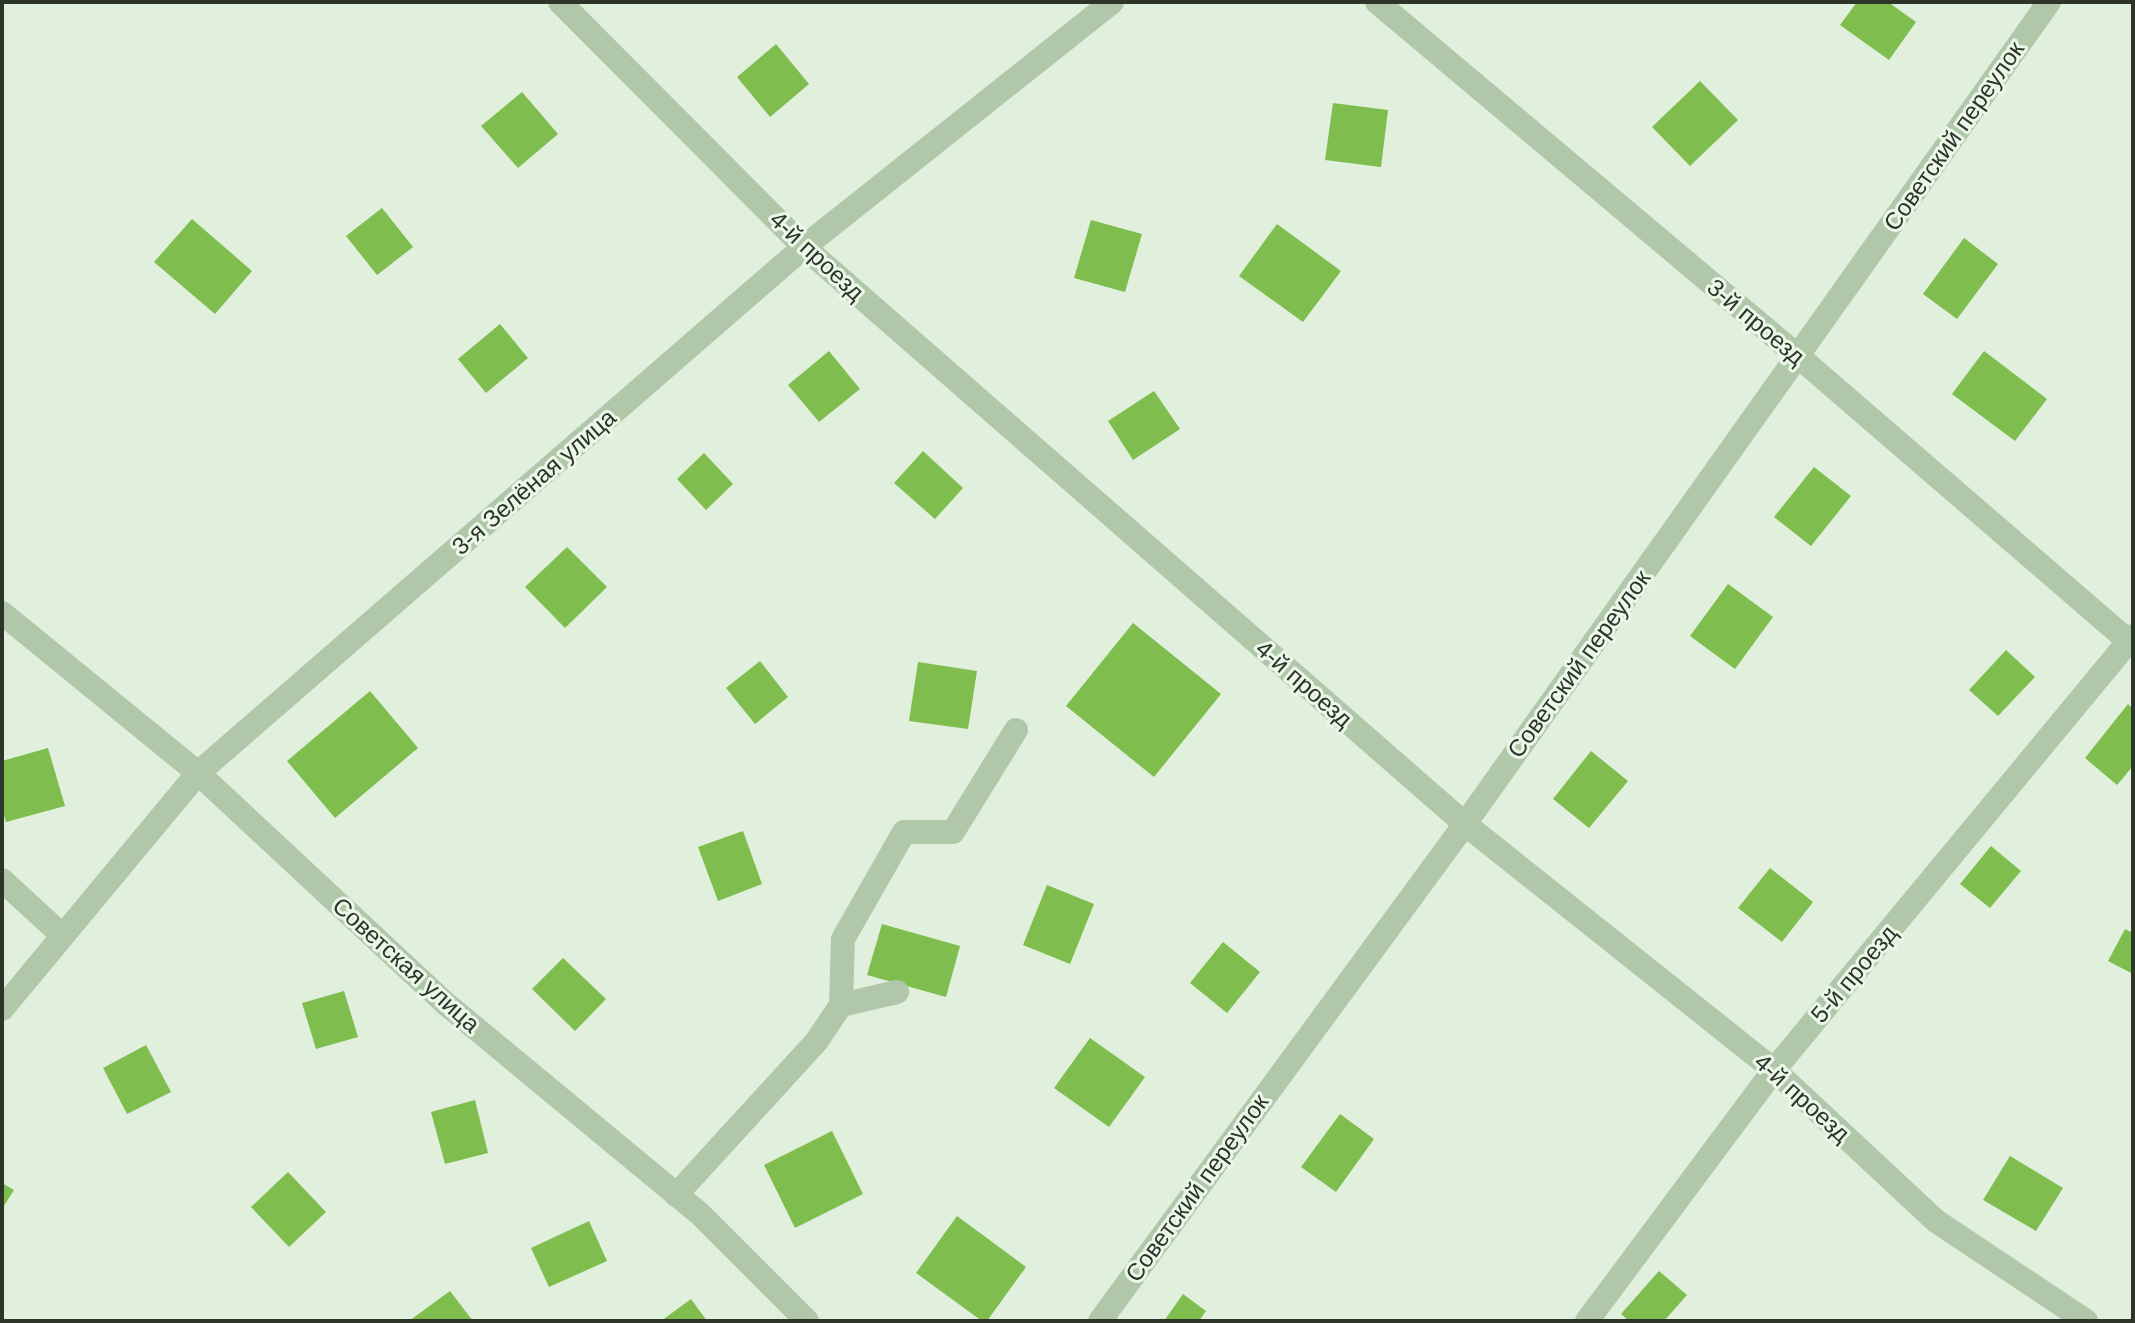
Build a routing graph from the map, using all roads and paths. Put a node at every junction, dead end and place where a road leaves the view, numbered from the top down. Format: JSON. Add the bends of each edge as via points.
{"nodes":[{"id":1,"x":560,"y":2,"type":"edge"},
{"id":2,"x":1112,"y":2,"type":"edge"},
{"id":3,"x":1377,"y":2,"type":"edge"},
{"id":4,"x":2049,"y":2,"type":"edge"},
{"id":5,"x":804,"y":247,"type":"junction"},
{"id":6,"x":1799,"y":357,"type":"junction"},
{"id":7,"x":2,"y":613,"type":"edge"},
{"id":8,"x":2131,"y":641,"type":"edge"},
{"id":9,"x":1016,"y":730,"type":"dead end"},
{"id":10,"x":198,"y":773,"type":"junction"},
{"id":11,"x":1465,"y":824,"type":"junction"},
{"id":12,"x":2,"y":880,"type":"edge"},
{"id":13,"x":63,"y":936,"type":"junction"},
{"id":14,"x":897,"y":992,"type":"dead end"},
{"id":15,"x":841,"y":1005,"type":"junction"},
{"id":16,"x":2,"y":1009,"type":"edge"},
{"id":17,"x":1774,"y":1070,"type":"junction"},
{"id":18,"x":676,"y":1195,"type":"junction"},
{"id":19,"x":807,"y":1321,"type":"edge"},
{"id":20,"x":1100,"y":1321,"type":"edge"},
{"id":21,"x":1587,"y":1321,"type":"edge"},
{"id":22,"x":2086,"y":1321,"type":"edge"}],
"edges":[{"from":1,"to":5,"type":"street","name":"4-й проезд"},
{"from":2,"to":5,"type":"street","name":"3-я Зелёная улица"},
{"from":3,"to":6,"type":"street","name":"3-й проезд"},
{"from":4,"to":6,"type":"street","name":"Советский переулок"},
{"from":5,"to":10,"type":"street","name":"3-я Зелёная улица"},
{"from":5,"to":11,"type":"street","name":"4-й проезд"},
{"from":6,"to":8,"type":"street","name":"3-й проезд"},
{"from":6,"to":11,"type":"street","name":"Советский переулок"},
{"from":7,"to":10,"type":"street","name":"Советская улица"},
{"from":8,"to":17,"type":"street","name":"5-й проезд"},
{"from":9,"to":15,"type":"street","via":[[953,832],[904,832],[843,939]]},
{"from":10,"to":13,"type":"street","name":"3-я Зелёная улица"},
{"from":10,"to":18,"type":"street","name":"Советская улица","via":[[445,1003]]},
{"from":11,"to":17,"type":"street","name":"4-й проезд"},
{"from":11,"to":20,"type":"street","name":"Советский переулок"},
{"from":12,"to":13,"type":"street"},
{"from":13,"to":16,"type":"street","name":"3-я Зелёная улица"},
{"from":14,"to":15,"type":"street"},
{"from":15,"to":18,"type":"street","via":[[816,1042]]},
{"from":17,"to":21,"type":"street","name":"5-й проезд"},
{"from":17,"to":22,"type":"street","name":"4-й проезд","via":[[1936,1221]]},
{"from":18,"to":19,"type":"street","name":"Советская улица"}]}
